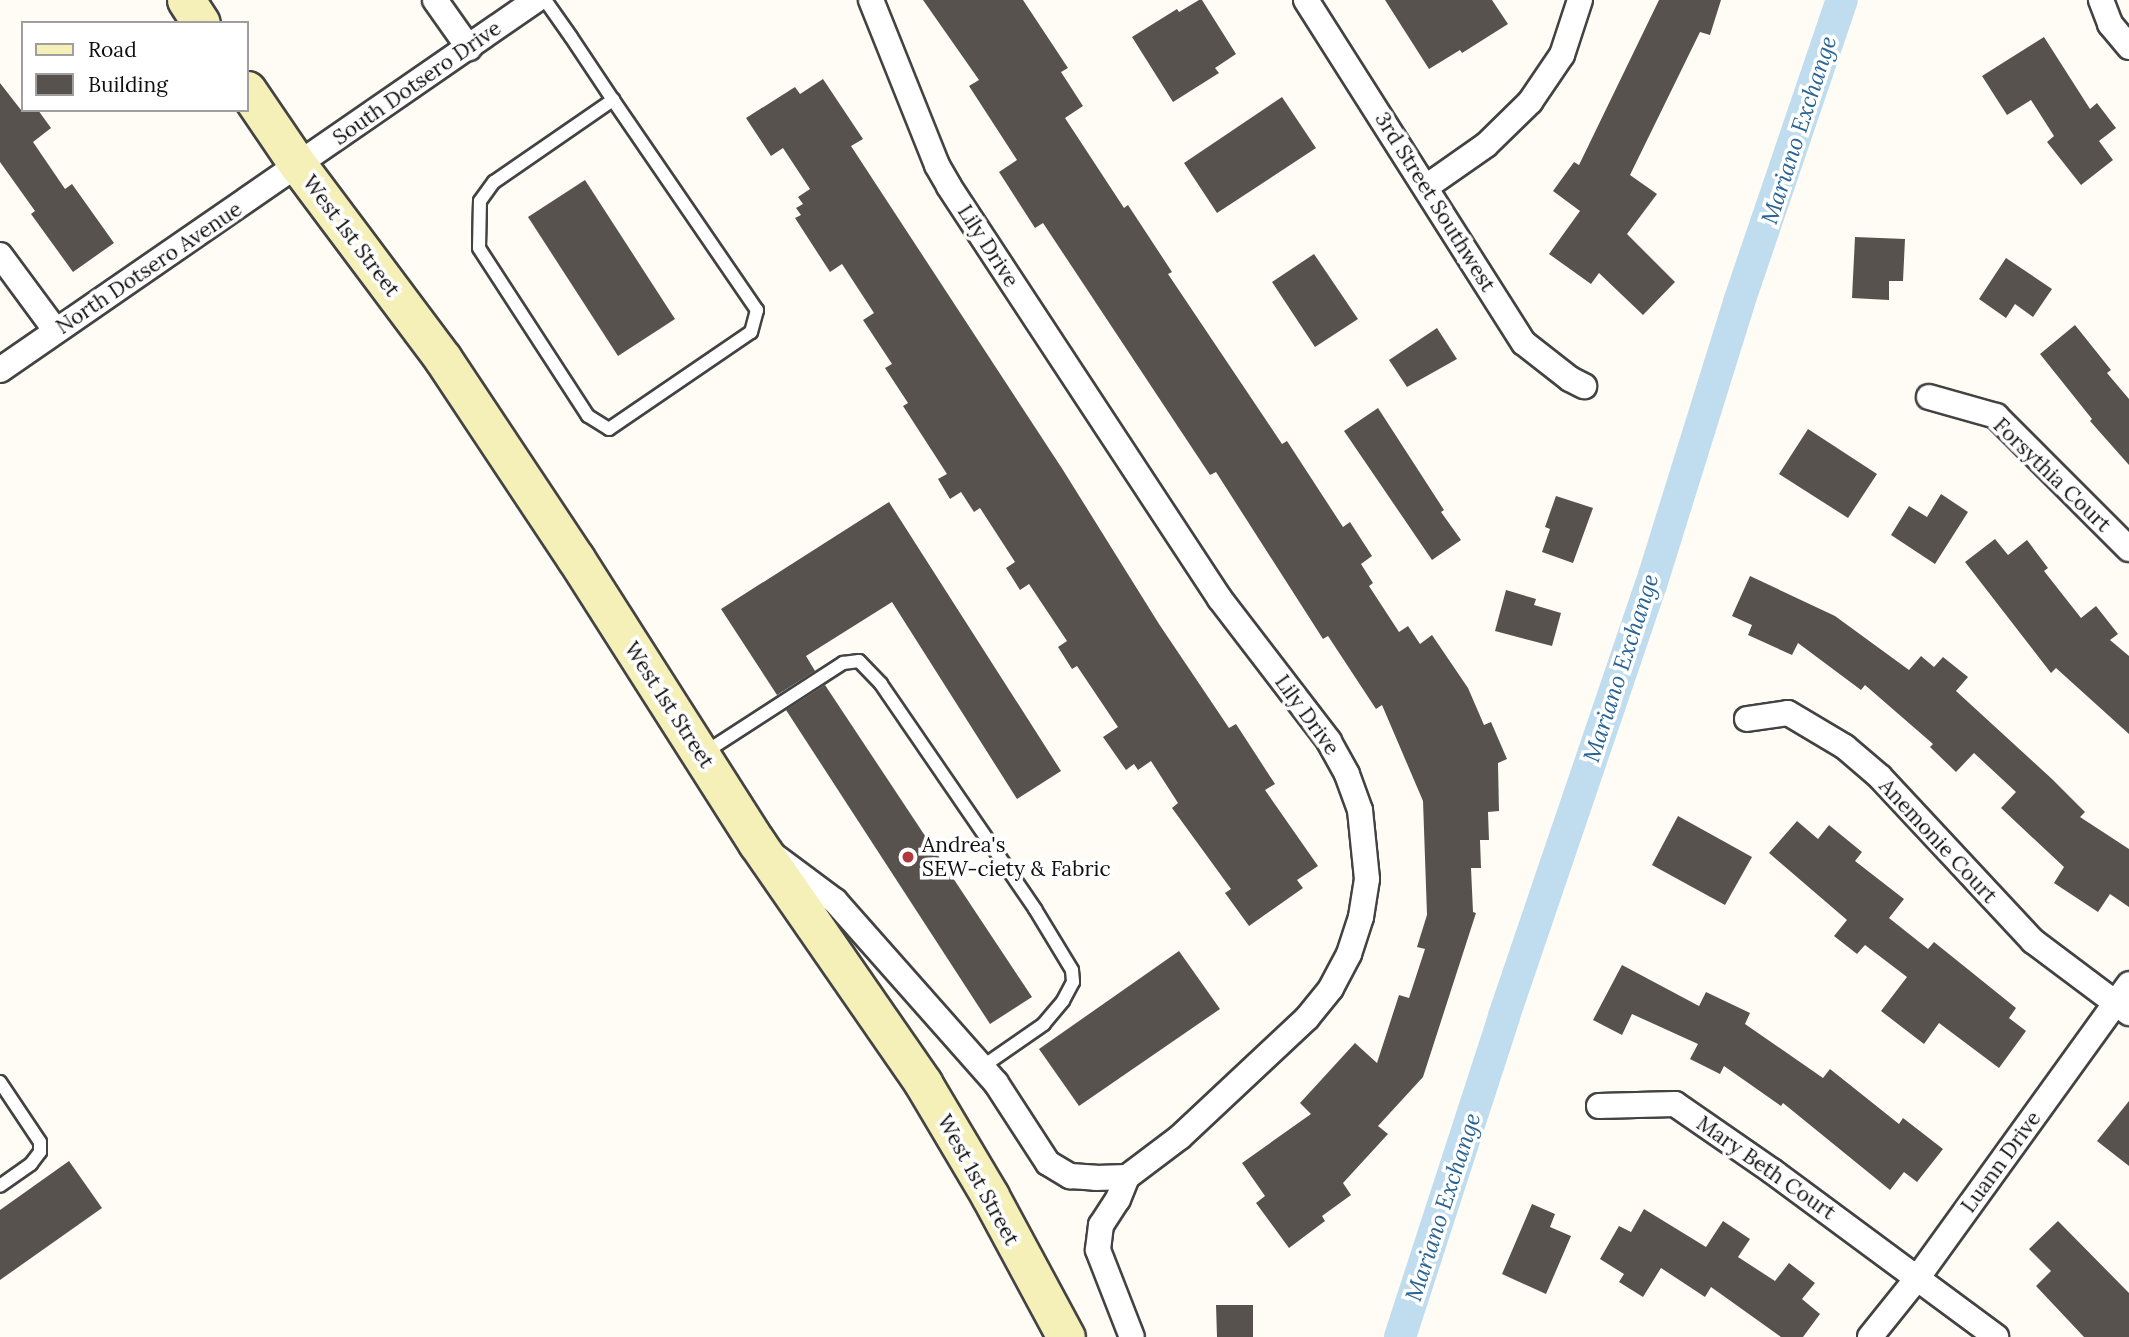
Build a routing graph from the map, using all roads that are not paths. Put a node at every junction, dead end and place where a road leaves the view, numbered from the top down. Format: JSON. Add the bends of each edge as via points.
{"nodes":[{"id":1,"x":186,"y":0,"type":"edge"},
{"id":2,"x":435,"y":0,"type":"edge"},
{"id":3,"x":536,"y":0,"type":"edge"},
{"id":4,"x":545,"y":0,"type":"edge"},
{"id":5,"x":871,"y":0,"type":"edge"},
{"id":6,"x":1306,"y":0,"type":"edge"},
{"id":7,"x":1580,"y":0,"type":"edge"},
{"id":8,"x":2101,"y":0,"type":"edge"},
{"id":9,"x":200,"y":21,"type":"edge"},
{"id":10,"x":2129,"y":47,"type":"edge"},
{"id":11,"x":469,"y":48,"type":"junction"},
{"id":12,"x":248,"y":91,"type":"edge"},
{"id":13,"x":614,"y":100,"type":"junction"},
{"id":14,"x":298,"y":166,"type":"junction"},
{"id":15,"x":1426,"y":187,"type":"junction"},
{"id":16,"x":0,"y":255,"type":"edge"},
{"id":17,"x":56,"y":331,"type":"junction"},
{"id":18,"x":0,"y":370,"type":"edge"},
{"id":19,"x":1584,"y":386,"type":"dead end"},
{"id":20,"x":1929,"y":397,"type":"dead end"},
{"id":21,"x":2129,"y":549,"type":"edge"},
{"id":22,"x":1747,"y":719,"type":"dead end"},
{"id":23,"x":701,"y":755,"type":"junction"},
{"id":24,"x":757,"y":843,"type":"junction"},
{"id":25,"x":2124,"y":1000,"type":"edge"},
{"id":26,"x":982,"y":1067,"type":"junction"},
{"id":27,"x":0,"y":1082,"type":"edge"},
{"id":28,"x":1600,"y":1107,"type":"dead end"},
{"id":29,"x":1127,"y":1177,"type":"junction"},
{"id":30,"x":0,"y":1186,"type":"edge"},
{"id":31,"x":1918,"y":1277,"type":"junction"},
{"id":32,"x":1066,"y":1337,"type":"edge"},
{"id":33,"x":1132,"y":1337,"type":"edge"},
{"id":34,"x":1870,"y":1337,"type":"edge"},
{"id":35,"x":1996,"y":1337,"type":"edge"}],
"edges":[{"from":1,"to":9,"type":"main road"},
{"from":2,"to":11,"type":"street"},
{"from":3,"to":11,"type":"street","name":"South Dotsero Drive"},
{"from":4,"to":13,"type":"lane"},
{"from":5,"to":29,"type":"street","name":"Lily Drive","via":[[949,186],[1220,599],[1329,741],[1360,810],[1367,879],[1361,917],[1331,988],[1307,1018],[1180,1137]]},
{"from":6,"to":15,"type":"street","name":"3rd Street Southwest"},
{"from":7,"to":15,"type":"street","via":[[1562,55],[1530,102],[1486,145]]},
{"from":8,"to":10,"type":"street","via":[[2110,24]]},
{"from":11,"to":14,"type":"street","name":"South Dotsero Drive"},
{"from":12,"to":14,"type":"main road","name":"West 1st Street"},
{"from":13,"to":13,"type":"lane","via":[[757,310],[751,332],[609,429],[588,416],[479,248],[480,201],[494,182]]},
{"from":14,"to":17,"type":"street","name":"North Dotsero Avenue"},
{"from":14,"to":23,"type":"main road","name":"West 1st Street","via":[[443,359]]},
{"from":15,"to":19,"type":"street","name":"3rd Street Southwest","via":[[1524,343]]},
{"from":16,"to":17,"type":"street"},
{"from":17,"to":18,"type":"street","name":"North Dotsero Avenue"},
{"from":20,"to":21,"type":"street","name":"Forsythia Court","via":[[1996,416]]},
{"from":22,"to":25,"type":"street","name":"Anemonie Court","via":[[1788,713],[1845,747],[1880,777],[2033,941]]},
{"from":23,"to":24,"type":"main road","name":"West 1st Street"},
{"from":23,"to":26,"type":"lane","via":[[843,663],[859,661],[881,684],[1072,970],[1073,982],[1044,1024]]},
{"from":24,"to":26,"type":"street","via":[[835,901]]},
{"from":24,"to":32,"type":"main road","name":"West 1st Street","via":[[923,1083]]},
{"from":25,"to":31,"type":"street","name":"Luann Drive"},
{"from":26,"to":29,"type":"street","via":[[1048,1163],[1070,1176]]},
{"from":27,"to":30,"type":"lane","via":[[40,1142],[32,1164]]},
{"from":28,"to":31,"type":"street","name":"Mary Beth Court","via":[[1675,1104]]},
{"from":29,"to":33,"type":"street","via":[[1101,1225],[1098,1250]]},
{"from":31,"to":34,"type":"street","name":"Luann Drive"},
{"from":31,"to":35,"type":"street","name":"Mary Beth Court"}]}
